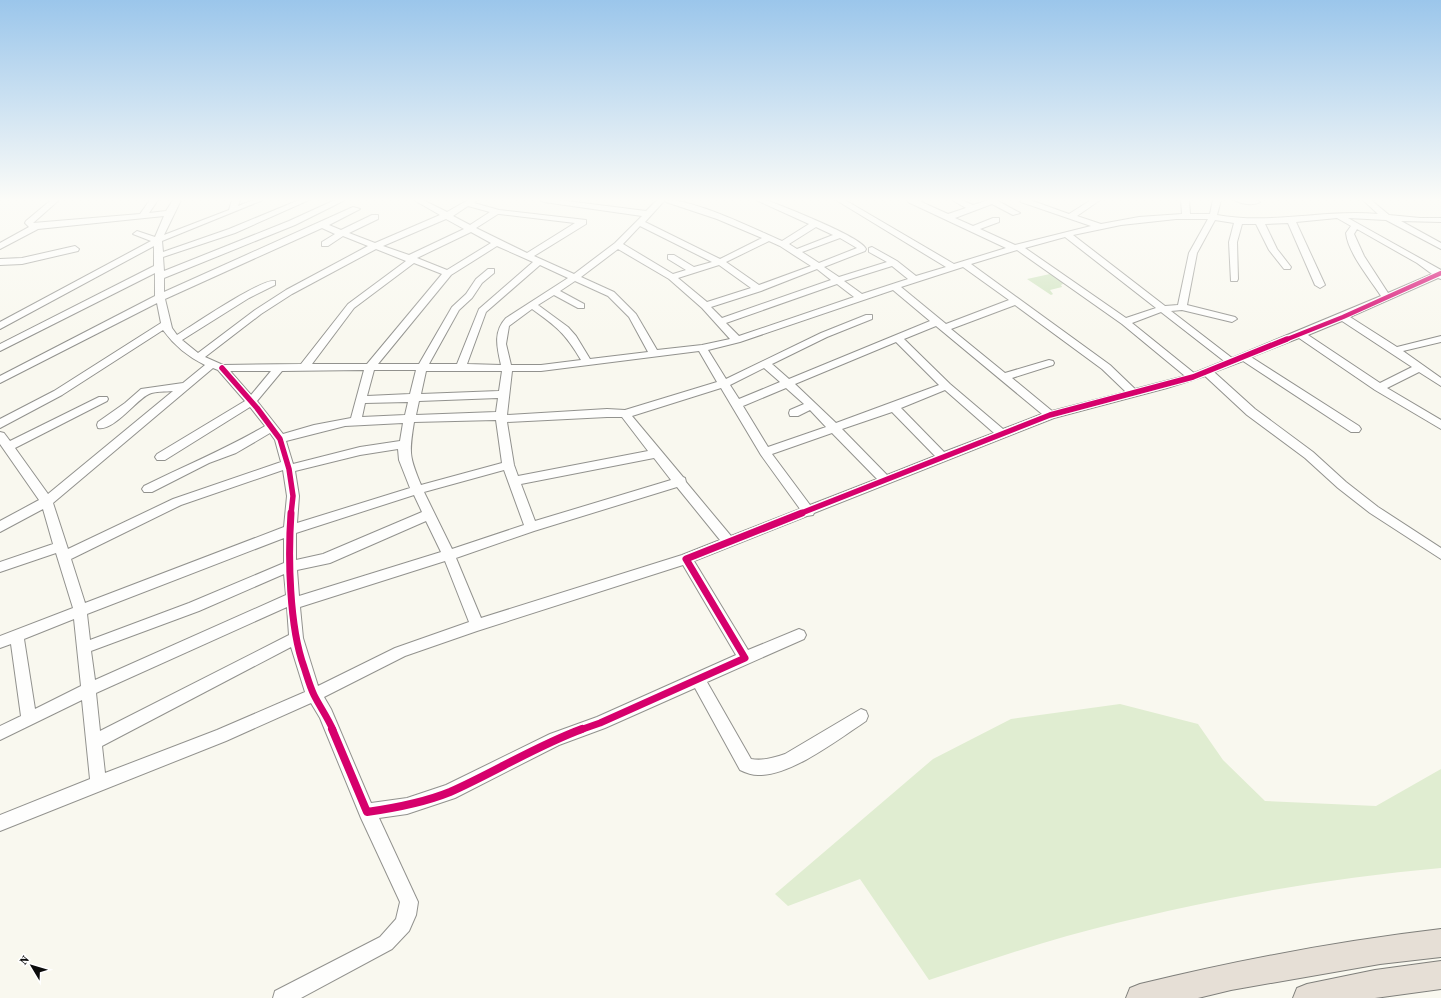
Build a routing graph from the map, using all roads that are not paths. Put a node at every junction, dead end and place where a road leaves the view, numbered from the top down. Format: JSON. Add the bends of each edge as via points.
{"nodes":[{"id":1,"x":146,"y":247,"type":"edge"},
{"id":2,"x":158,"y":247,"type":"edge"},
{"id":3,"x":186,"y":247,"type":"edge"},
{"id":4,"x":231,"y":247,"type":"edge"},
{"id":5,"x":276,"y":247,"type":"edge"},
{"id":6,"x":374,"y":247,"type":"edge"},
{"id":7,"x":377,"y":247,"type":"edge"},
{"id":8,"x":435,"y":247,"type":"edge"},
{"id":9,"x":491,"y":247,"type":"edge"},
{"id":10,"x":506,"y":247,"type":"edge"},
{"id":11,"x":544,"y":247,"type":"edge"},
{"id":12,"x":616,"y":247,"type":"edge"},
{"id":13,"x":621,"y":247,"type":"edge"},
{"id":14,"x":688,"y":247,"type":"edge"},
{"id":15,"x":751,"y":247,"type":"edge"},
{"id":16,"x":787,"y":247,"type":"edge"},
{"id":17,"x":810,"y":247,"type":"edge"},
{"id":18,"x":860,"y":247,"type":"edge"},
{"id":19,"x":918,"y":247,"type":"edge"},
{"id":20,"x":1017,"y":247,"type":"joint"},
{"id":21,"x":1082,"y":247,"type":"edge"},
{"id":22,"x":1197,"y":247,"type":"edge"},
{"id":23,"x":1233,"y":247,"type":"edge"},
{"id":24,"x":1271,"y":247,"type":"edge"},
{"id":25,"x":1303,"y":247,"type":"edge"},
{"id":26,"x":1354,"y":247,"type":"edge"},
{"id":27,"x":1393,"y":247,"type":"edge"},
{"id":28,"x":75,"y":249,"type":"dead end"},
{"id":29,"x":872,"y":250,"type":"dead end"},
{"id":30,"x":796,"y":252,"type":"junction"},
{"id":31,"x":158,"y":256,"type":"junction"},
{"id":32,"x":529,"y":256,"type":"junction"},
{"id":33,"x":670,"y":257,"type":"dead end"},
{"id":34,"x":411,"y":259,"type":"junction"},
{"id":35,"x":540,"y":261,"type":"junction"},
{"id":36,"x":0,"y":262,"type":"edge"},
{"id":37,"x":720,"y":262,"type":"junction"},
{"id":38,"x":894,"y":263,"type":"junction"},
{"id":39,"x":965,"y":264,"type":"junction"},
{"id":40,"x":818,"y":266,"type":"junction"},
{"id":41,"x":159,"y":267,"type":"junction"},
{"id":42,"x":1287,"y":267,"type":"dead end"},
{"id":43,"x":954,"y":268,"type":"junction"},
{"id":44,"x":693,"y":270,"type":"junction"},
{"id":45,"x":491,"y":271,"type":"dead end"},
{"id":46,"x":448,"y":273,"type":"junction"},
{"id":47,"x":1440,"y":274,"type":"edge"},
{"id":48,"x":576,"y":276,"type":"junction"},
{"id":49,"x":158,"y":277,"type":"junction"},
{"id":50,"x":672,"y":277,"type":"junction"},
{"id":51,"x":1234,"y":279,"type":"dead end"},
{"id":52,"x":915,"y":280,"type":"junction"},
{"id":53,"x":839,"y":281,"type":"junction"},
{"id":54,"x":272,"y":283,"type":"dead end"},
{"id":55,"x":1320,"y":285,"type":"dead end"},
{"id":56,"x":894,"y":286,"type":"junction"},
{"id":57,"x":758,"y":289,"type":"junction"},
{"id":58,"x":553,"y":291,"type":"junction"},
{"id":59,"x":160,"y":297,"type":"junction"},
{"id":60,"x":860,"y":297,"type":"junction"},
{"id":61,"x":1386,"y":297,"type":"junction"},
{"id":62,"x":1016,"y":301,"type":"junction"},
{"id":63,"x":532,"y":305,"type":"junction"},
{"id":64,"x":581,"y":306,"type":"dead end"},
{"id":65,"x":705,"y":306,"type":"junction"},
{"id":66,"x":1182,"y":307,"type":"junction"},
{"id":67,"x":1162,"y":309,"type":"junction"},
{"id":68,"x":869,"y":317,"type":"dead end"},
{"id":69,"x":1343,"y":317,"type":"junction"},
{"id":70,"x":1232,"y":319,"type":"dead end"},
{"id":71,"x":720,"y":322,"type":"junction"},
{"id":72,"x":1125,"y":322,"type":"junction"},
{"id":73,"x":166,"y":324,"type":"junction"},
{"id":74,"x":940,"y":325,"type":"junction"},
{"id":75,"x":0,"y":326,"type":"edge"},
{"id":76,"x":1300,"y":334,"type":"junction"},
{"id":77,"x":897,"y":338,"type":"junction"},
{"id":78,"x":1441,"y":339,"type":"edge"},
{"id":79,"x":176,"y":340,"type":"junction"},
{"id":80,"x":737,"y":340,"type":"junction"},
{"id":81,"x":0,"y":348,"type":"edge"},
{"id":82,"x":702,"y":348,"type":"junction"},
{"id":83,"x":1395,"y":350,"type":"junction"},
{"id":84,"x":654,"y":354,"type":"junction"},
{"id":85,"x":1242,"y":356,"type":"junction"},
{"id":86,"x":198,"y":358,"type":"junction"},
{"id":87,"x":1230,"y":361,"type":"junction"},
{"id":88,"x":1049,"y":362,"type":"dead end"},
{"id":89,"x":588,"y":363,"type":"junction"},
{"id":90,"x":766,"y":364,"type":"junction"},
{"id":91,"x":216,"y":366,"type":"junction"},
{"id":92,"x":370,"y":367,"type":"junction"},
{"id":93,"x":422,"y":367,"type":"junction"},
{"id":94,"x":461,"y":367,"type":"junction"},
{"id":95,"x":278,"y":368,"type":"junction"},
{"id":96,"x":304,"y":368,"type":"junction"},
{"id":97,"x":507,"y":368,"type":"junction"},
{"id":98,"x":1418,"y":368,"type":"junction"},
{"id":99,"x":1206,"y":371,"type":"junction"},
{"id":100,"x":1003,"y":377,"type":"junction"},
{"id":101,"x":1193,"y":377,"type":"junction"},
{"id":102,"x":0,"y":380,"type":"edge"},
{"id":103,"x":789,"y":383,"type":"junction"},
{"id":104,"x":1441,"y":383,"type":"edge"},
{"id":105,"x":723,"y":384,"type":"junction"},
{"id":106,"x":187,"y":386,"type":"junction"},
{"id":107,"x":946,"y":386,"type":"junction"},
{"id":108,"x":1379,"y":388,"type":"junction"},
{"id":109,"x":1133,"y":393,"type":"junction"},
{"id":110,"x":504,"y":394,"type":"junction"},
{"id":111,"x":414,"y":397,"type":"junction"},
{"id":112,"x":103,"y":399,"type":"dead end"},
{"id":113,"x":361,"y":400,"type":"junction"},
{"id":114,"x":252,"y":402,"type":"junction"},
{"id":115,"x":735,"y":405,"type":"junction"},
{"id":116,"x":812,"y":405,"type":"junction"},
{"id":117,"x":894,"y":408,"type":"junction"},
{"id":118,"x":794,"y":413,"type":"dead end"},
{"id":119,"x":625,"y":414,"type":"junction"},
{"id":120,"x":1050,"y":415,"type":"junction"},
{"id":121,"x":501,"y":418,"type":"junction"},
{"id":122,"x":409,"y":420,"type":"junction"},
{"id":123,"x":355,"y":422,"type":"junction"},
{"id":124,"x":0,"y":424,"type":"edge"},
{"id":125,"x":102,"y":425,"type":"dead end"},
{"id":126,"x":1441,"y":425,"type":"edge"},
{"id":127,"x":272,"y":427,"type":"junction"},
{"id":128,"x":834,"y":427,"type":"junction"},
{"id":129,"x":1355,"y":429,"type":"dead end"},
{"id":130,"x":1003,"y":435,"type":"junction"},
{"id":131,"x":280,"y":439,"type":"junction"},
{"id":132,"x":4,"y":442,"type":"edge"},
{"id":133,"x":405,"y":445,"type":"junction"},
{"id":134,"x":765,"y":452,"type":"junction"},
{"id":135,"x":658,"y":453,"type":"junction"},
{"id":136,"x":161,"y":457,"type":"dead end"},
{"id":137,"x":944,"y":458,"type":"junction"},
{"id":138,"x":508,"y":465,"type":"junction"},
{"id":139,"x":288,"y":467,"type":"junction"},
{"id":140,"x":515,"y":481,"type":"junction"},
{"id":141,"x":681,"y":481,"type":"junction"},
{"id":142,"x":886,"y":481,"type":"junction"},
{"id":143,"x":148,"y":489,"type":"dead end"},
{"id":144,"x":417,"y":490,"type":"junction"},
{"id":145,"x":47,"y":502,"type":"junction"},
{"id":146,"x":809,"y":512,"type":"junction"},
{"id":147,"x":429,"y":514,"type":"junction"},
{"id":148,"x":532,"y":526,"type":"junction"},
{"id":149,"x":0,"y":527,"type":"edge"},
{"id":150,"x":290,"y":530,"type":"junction"},
{"id":151,"x":729,"y":543,"type":"junction"},
{"id":152,"x":62,"y":551,"type":"junction"},
{"id":153,"x":1441,"y":554,"type":"edge"},
{"id":154,"x":449,"y":555,"type":"junction"},
{"id":155,"x":686,"y":559,"type":"junction"},
{"id":156,"x":290,"y":566,"type":"junction"},
{"id":157,"x":0,"y":567,"type":"edge"},
{"id":158,"x":292,"y":601,"type":"junction"},
{"id":159,"x":80,"y":610,"type":"junction"},
{"id":160,"x":477,"y":625,"type":"junction"},
{"id":161,"x":799,"y":635,"type":"dead end"},
{"id":162,"x":17,"y":636,"type":"junction"},
{"id":163,"x":296,"y":638,"type":"junction"},
{"id":164,"x":0,"y":642,"type":"edge"},
{"id":165,"x":84,"y":648,"type":"junction"},
{"id":166,"x":744,"y":658,"type":"junction"},
{"id":167,"x":698,"y":680,"type":"junction"},
{"id":168,"x":88,"y":690,"type":"junction"},
{"id":169,"x":314,"y":695,"type":"junction"},
{"id":170,"x":861,"y":716,"type":"dead end"},
{"id":171,"x":29,"y":720,"type":"junction"},
{"id":172,"x":0,"y":733,"type":"edge"},
{"id":173,"x":93,"y":742,"type":"junction"},
{"id":174,"x":98,"y":783,"type":"junction"},
{"id":175,"x":367,"y":812,"type":"junction"},
{"id":176,"x":0,"y":823,"type":"edge"},
{"id":177,"x":1441,"y":943,"type":"edge"},
{"id":178,"x":1441,"y":975,"type":"edge"},
{"id":179,"x":282,"y":998,"type":"edge"},
{"id":180,"x":1140,"y":998,"type":"edge"},
{"id":181,"x":1307,"y":998,"type":"edge"}],
"edges":[{"from":1,"to":75,"type":"street"},
{"from":2,"to":31,"type":"street"},
{"from":3,"to":31,"type":"street"},
{"from":4,"to":49,"type":"street"},
{"from":5,"to":59,"type":"street"},
{"from":6,"to":86,"type":"street","via":[[276,300]]},
{"from":7,"to":34,"type":"street"},
{"from":8,"to":34,"type":"street"},
{"from":9,"to":46,"type":"street"},
{"from":10,"to":32,"type":"street"},
{"from":11,"to":32,"type":"street"},
{"from":12,"to":48,"type":"street"},
{"from":13,"to":50,"type":"street"},
{"from":14,"to":37,"type":"street"},
{"from":15,"to":37,"type":"street"},
{"from":16,"to":30,"type":"street"},
{"from":17,"to":30,"type":"street"},
{"from":18,"to":40,"type":"street","via":[[862,249]]},
{"from":19,"to":43,"type":"street"},
{"from":20,"to":39,"type":"street"},
{"from":20,"to":72,"type":"street"},
{"from":21,"to":67,"type":"street"},
{"from":22,"to":66,"type":"street"},
{"from":23,"to":51,"type":"street"},
{"from":24,"to":42,"type":"street"},
{"from":25,"to":55,"type":"street"},
{"from":26,"to":61,"type":"street"},
{"from":27,"to":47,"type":"street"},
{"from":28,"to":36,"type":"street","via":[[22,261]]},
{"from":29,"to":38,"type":"street"},
{"from":30,"to":40,"type":"street"},
{"from":31,"to":41,"type":"street"},
{"from":32,"to":35,"type":"street"},
{"from":33,"to":44,"type":"street"},
{"from":34,"to":46,"type":"street"},
{"from":34,"to":96,"type":"street","via":[[351,306]]},
{"from":35,"to":48,"type":"street"},
{"from":35,"to":94,"type":"street","via":[[482,311]]},
{"from":37,"to":44,"type":"street"},
{"from":37,"to":57,"type":"street"},
{"from":38,"to":52,"type":"street"},
{"from":38,"to":53,"type":"street"},
{"from":39,"to":43,"type":"street"},
{"from":39,"to":62,"type":"street"},
{"from":40,"to":53,"type":"street"},
{"from":40,"to":57,"type":"street"},
{"from":41,"to":49,"type":"street"},
{"from":41,"to":81,"type":"street"},
{"from":43,"to":52,"type":"street"},
{"from":44,"to":50,"type":"street"},
{"from":45,"to":93,"type":"street","via":[[454,309]]},
{"from":46,"to":92,"type":"street"},
{"from":47,"to":61,"type":"street"},
{"from":48,"to":58,"type":"street"},
{"from":48,"to":84,"type":"street","via":[[611,294],[624,305],[640,327]]},
{"from":49,"to":59,"type":"street"},
{"from":50,"to":65,"type":"street"},
{"from":52,"to":56,"type":"street"},
{"from":53,"to":60,"type":"street"},
{"from":53,"to":71,"type":"street"},
{"from":54,"to":79,"type":"street","via":[[246,296]]},
{"from":56,"to":60,"type":"street"},
{"from":56,"to":74,"type":"street"},
{"from":57,"to":65,"type":"street"},
{"from":58,"to":63,"type":"street"},
{"from":58,"to":64,"type":"street"},
{"from":59,"to":73,"type":"street"},
{"from":59,"to":102,"type":"street"},
{"from":60,"to":80,"type":"street"},
{"from":61,"to":69,"type":"street"},
{"from":62,"to":74,"type":"street"},
{"from":62,"to":109,"type":"street","via":[[1106,367]]},
{"from":63,"to":89,"type":"street","via":[[565,329]]},
{"from":63,"to":97,"type":"street","via":[[504,326],[501,344]]},
{"from":65,"to":71,"type":"street"},
{"from":66,"to":67,"type":"street"},
{"from":66,"to":70,"type":"street"},
{"from":67,"to":72,"type":"street"},
{"from":67,"to":87,"type":"street"},
{"from":68,"to":90,"type":"street"},
{"from":69,"to":76,"type":"street"},
{"from":69,"to":83,"type":"street"},
{"from":71,"to":80,"type":"street"},
{"from":72,"to":101,"type":"street"},
{"from":73,"to":79,"type":"street"},
{"from":73,"to":124,"type":"street","via":[[58,393]]},
{"from":74,"to":77,"type":"street"},
{"from":74,"to":100,"type":"street"},
{"from":76,"to":85,"type":"street"},
{"from":76,"to":108,"type":"street"},
{"from":77,"to":103,"type":"street"},
{"from":77,"to":107,"type":"street"},
{"from":78,"to":83,"type":"street"},
{"from":79,"to":86,"type":"street"},
{"from":80,"to":82,"type":"street"},
{"from":82,"to":84,"type":"street"},
{"from":82,"to":105,"type":"street"},
{"from":83,"to":98,"type":"street"},
{"from":84,"to":89,"type":"street"},
{"from":85,"to":87,"type":"street"},
{"from":85,"to":129,"type":"street"},
{"from":86,"to":91,"type":"street"},
{"from":87,"to":99,"type":"street"},
{"from":88,"to":100,"type":"street"},
{"from":89,"to":97,"type":"street","via":[[541,368]]},
{"from":90,"to":103,"type":"street"},
{"from":90,"to":105,"type":"street"},
{"from":91,"to":95,"type":"street"},
{"from":91,"to":106,"type":"street"},
{"from":91,"to":114,"type":"street"},
{"from":92,"to":93,"type":"street"},
{"from":92,"to":96,"type":"street"},
{"from":92,"to":113,"type":"street"},
{"from":93,"to":94,"type":"street"},
{"from":93,"to":111,"type":"street"},
{"from":94,"to":97,"type":"street"},
{"from":95,"to":96,"type":"street"},
{"from":95,"to":114,"type":"street"},
{"from":97,"to":110,"type":"street"},
{"from":98,"to":104,"type":"street"},
{"from":98,"to":108,"type":"street"},
{"from":99,"to":101,"type":"street"},
{"from":99,"to":153,"type":"street","via":[[1251,412],[1309,455],[1363,501]]},
{"from":100,"to":120,"type":"street"},
{"from":101,"to":109,"type":"street"},
{"from":103,"to":115,"type":"street"},
{"from":103,"to":116,"type":"street"},
{"from":105,"to":115,"type":"street"},
{"from":105,"to":119,"type":"street"},
{"from":106,"to":125,"type":"street","via":[[145,391]]},
{"from":106,"to":145,"type":"street"},
{"from":107,"to":117,"type":"street"},
{"from":107,"to":130,"type":"street"},
{"from":108,"to":126,"type":"street"},
{"from":109,"to":120,"type":"street"},
{"from":110,"to":111,"type":"street"},
{"from":110,"to":121,"type":"street"},
{"from":111,"to":113,"type":"street"},
{"from":111,"to":122,"type":"street"},
{"from":112,"to":132,"type":"street"},
{"from":113,"to":123,"type":"street"},
{"from":114,"to":127,"type":"street"},
{"from":114,"to":136,"type":"street"},
{"from":115,"to":134,"type":"street"},
{"from":116,"to":118,"type":"street"},
{"from":116,"to":128,"type":"street"},
{"from":117,"to":128,"type":"street"},
{"from":117,"to":137,"type":"street"},
{"from":119,"to":121,"type":"street"},
{"from":119,"to":135,"type":"street"},
{"from":120,"to":130,"type":"street"},
{"from":121,"to":122,"type":"street"},
{"from":121,"to":138,"type":"street"},
{"from":122,"to":123,"type":"street"},
{"from":122,"to":133,"type":"street"},
{"from":123,"to":131,"type":"street","via":[[314,429]]},
{"from":127,"to":131,"type":"street"},
{"from":127,"to":143,"type":"street","via":[[232,450],[205,460]]},
{"from":128,"to":134,"type":"street"},
{"from":128,"to":142,"type":"street"},
{"from":130,"to":137,"type":"street"},
{"from":131,"to":139,"type":"street"},
{"from":132,"to":145,"type":"street"},
{"from":133,"to":139,"type":"street","via":[[380,446]]},
{"from":133,"to":144,"type":"street","via":[[405,460]]},
{"from":134,"to":146,"type":"street"},
{"from":135,"to":140,"type":"street"},
{"from":135,"to":141,"type":"street"},
{"from":137,"to":142,"type":"street"},
{"from":138,"to":140,"type":"street"},
{"from":138,"to":144,"type":"street"},
{"from":139,"to":150,"type":"street","via":[[293,496]]},
{"from":139,"to":152,"type":"street","via":[[177,502]]},
{"from":140,"to":148,"type":"street"},
{"from":141,"to":148,"type":"street"},
{"from":141,"to":151,"type":"street"},
{"from":142,"to":146,"type":"street"},
{"from":144,"to":147,"type":"street"},
{"from":144,"to":150,"type":"street"},
{"from":145,"to":149,"type":"street"},
{"from":145,"to":152,"type":"street"},
{"from":146,"to":151,"type":"street"},
{"from":147,"to":154,"type":"street"},
{"from":147,"to":156,"type":"street","via":[[325,559]]},
{"from":148,"to":154,"type":"street"},
{"from":150,"to":156,"type":"street"},
{"from":150,"to":159,"type":"street"},
{"from":151,"to":155,"type":"street"},
{"from":152,"to":157,"type":"street"},
{"from":152,"to":159,"type":"street"},
{"from":154,"to":158,"type":"street"},
{"from":154,"to":160,"type":"street"},
{"from":155,"to":160,"type":"street"},
{"from":155,"to":166,"type":"street"},
{"from":156,"to":158,"type":"street"},
{"from":156,"to":165,"type":"street","via":[[194,607]]},
{"from":158,"to":163,"type":"street"},
{"from":158,"to":168,"type":"street"},
{"from":159,"to":162,"type":"street"},
{"from":159,"to":165,"type":"street"},
{"from":160,"to":169,"type":"street","via":[[400,652]]},
{"from":161,"to":166,"type":"street"},
{"from":162,"to":164,"type":"street"},
{"from":162,"to":171,"type":"street"},
{"from":163,"to":169,"type":"street"},
{"from":163,"to":173,"type":"street"},
{"from":165,"to":168,"type":"street"},
{"from":166,"to":167,"type":"street"},
{"from":167,"to":170,"type":"street","via":[[746,765],[760,769],[789,761]]},
{"from":167,"to":175,"type":"street","via":[[600,723],[555,739],[449,792],[406,806]]},
{"from":168,"to":171,"type":"street"},
{"from":168,"to":173,"type":"street"},
{"from":169,"to":174,"type":"street","via":[[221,736]]},
{"from":169,"to":175,"type":"street","via":[[326,714]]},
{"from":171,"to":172,"type":"street"},
{"from":173,"to":174,"type":"street"},
{"from":174,"to":176,"type":"street"},
{"from":175,"to":179,"type":"street","via":[[409,902],[408,915],[400,930],[386,944]]},
{"from":177,"to":180,"type":"highway","via":[[1380,950],[1231,976]]},
{"from":178,"to":181,"type":"highway","via":[[1376,984]]}]}
